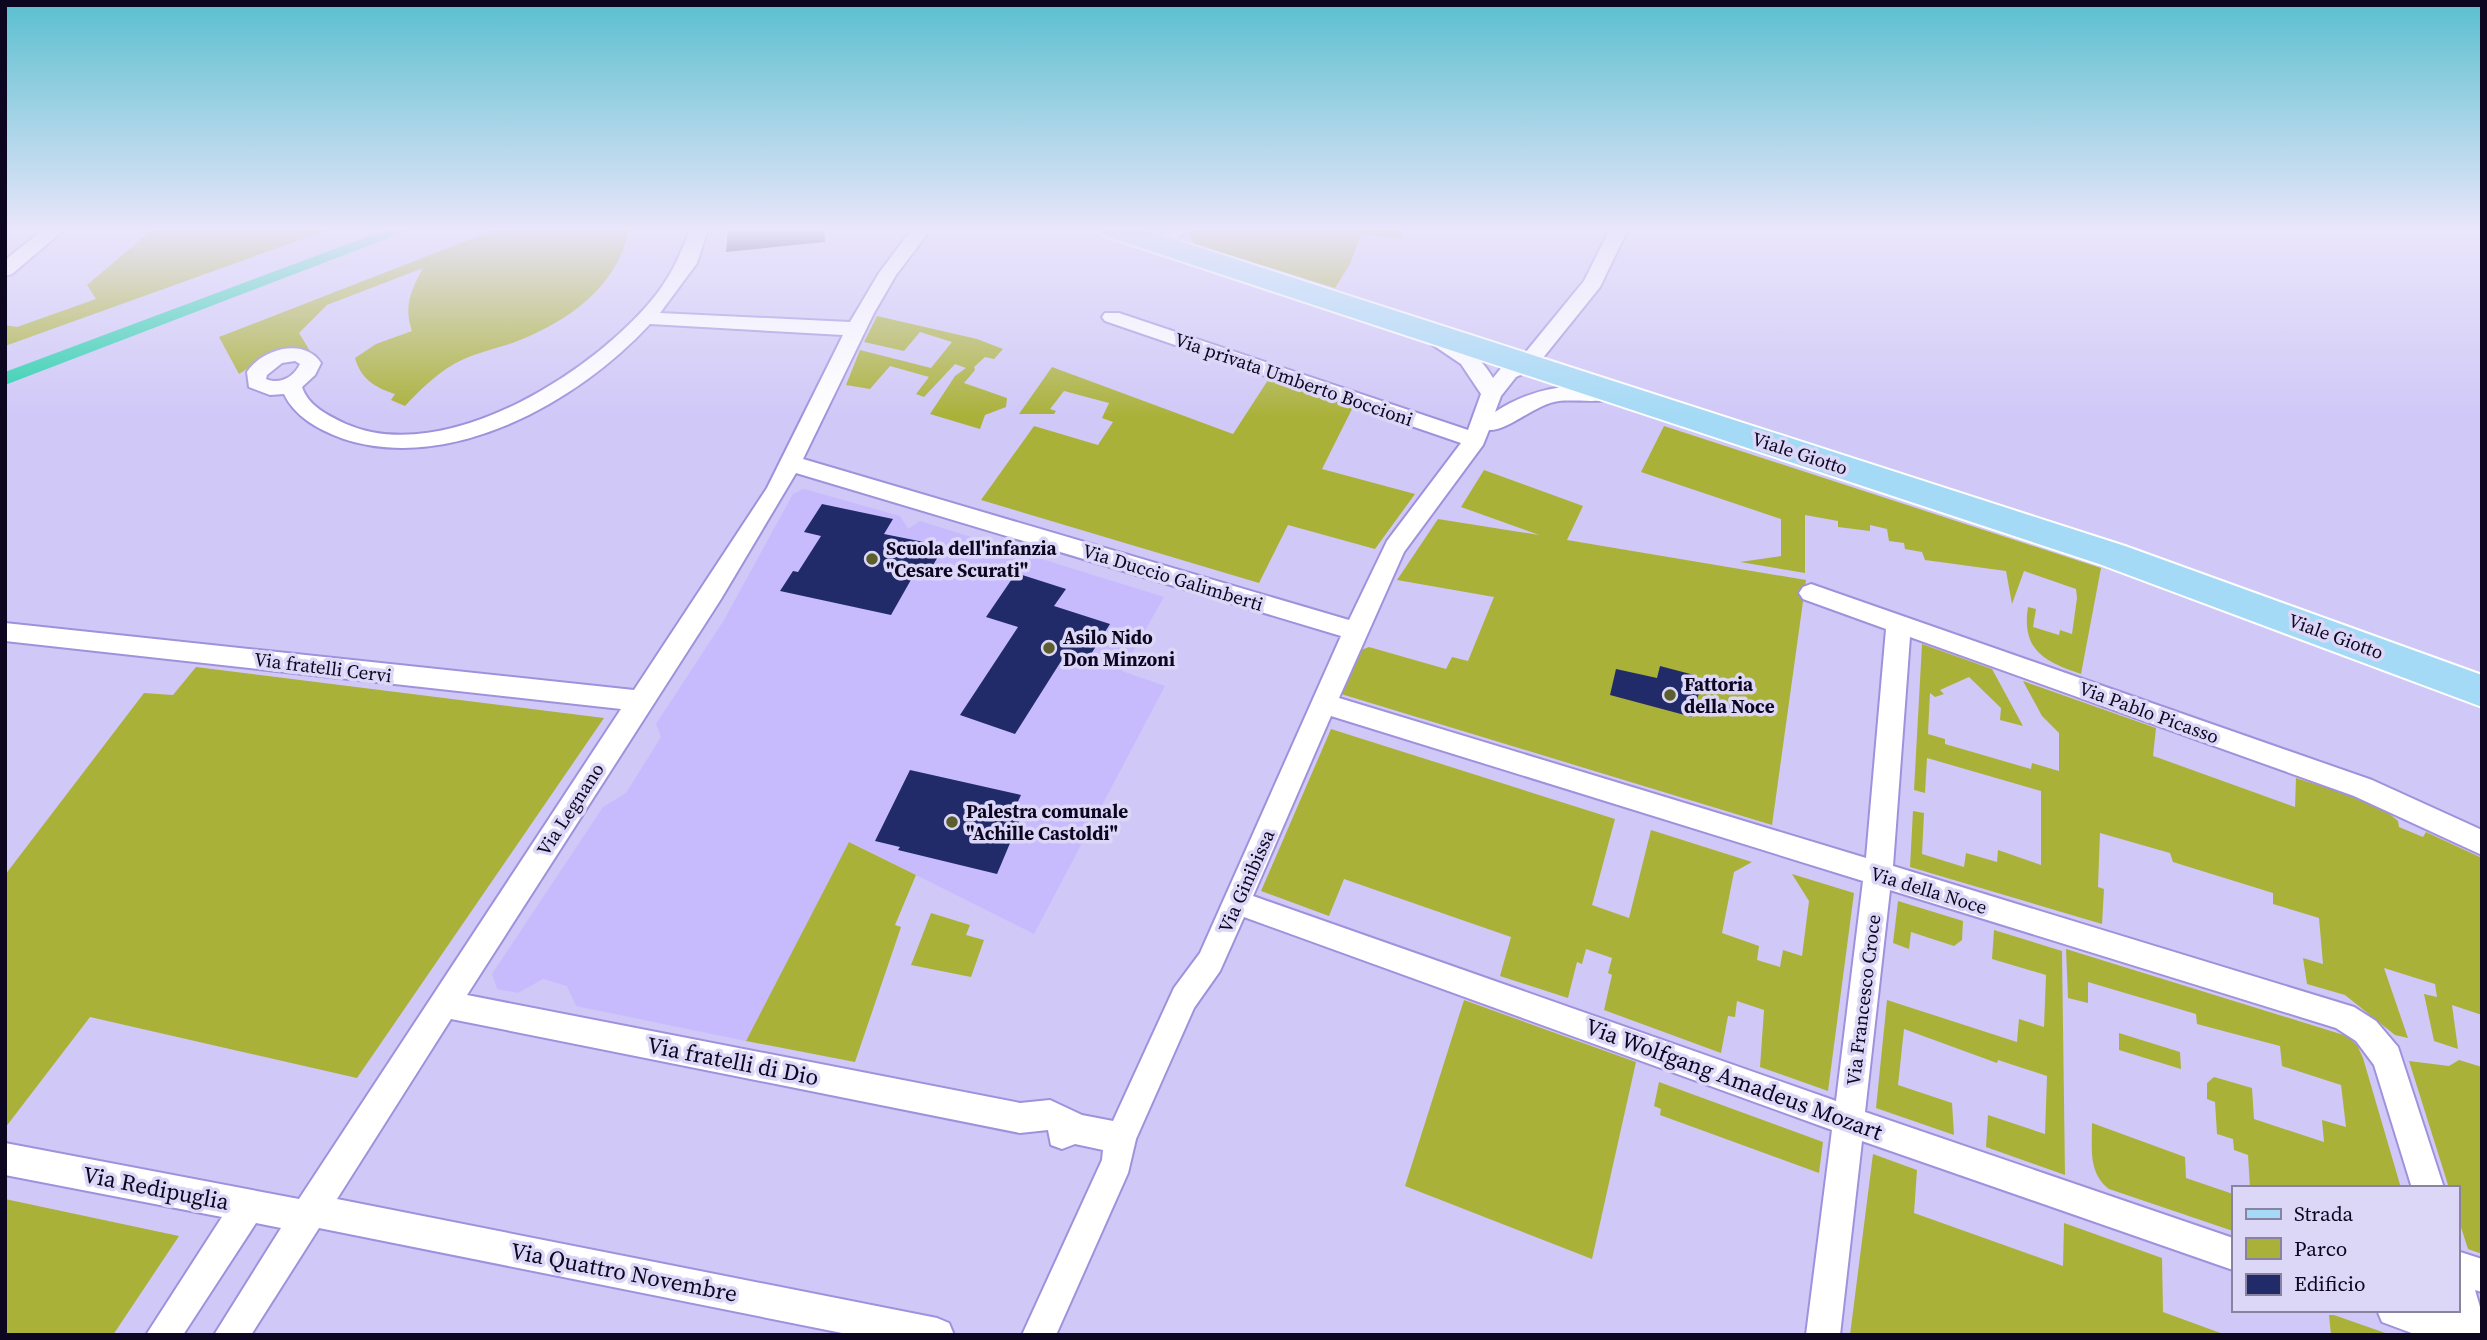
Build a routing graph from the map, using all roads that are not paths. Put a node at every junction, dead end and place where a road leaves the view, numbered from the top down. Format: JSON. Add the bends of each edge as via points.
{"nodes":[{"id":1,"x":668,"y":292,"type":"edge"},
{"id":2,"x":877,"y":292,"type":"edge"},
{"id":3,"x":1316,"y":292,"type":"edge"},
{"id":4,"x":1586,"y":292,"type":"edge"},
{"id":5,"x":1112,"y":317,"type":"dead end"},
{"id":6,"x":648,"y":318,"type":"junction"},
{"id":7,"x":856,"y":329,"type":"junction"},
{"id":8,"x":1421,"y":330,"type":"junction"},
{"id":9,"x":1527,"y":364,"type":"junction"},
{"id":10,"x":291,"y":384,"type":"dead end"},
{"id":11,"x":1492,"y":394,"type":"junction"},
{"id":12,"x":1622,"y":395,"type":"junction"},
{"id":13,"x":1492,"y":424,"type":"junction"},
{"id":14,"x":1475,"y":440,"type":"junction"},
{"id":15,"x":790,"y":463,"type":"junction"},
{"id":16,"x":1811,"y":593,"type":"dead end"},
{"id":17,"x":1899,"y":622,"type":"junction"},
{"id":18,"x":1355,"y":631,"type":"junction"},
{"id":19,"x":5,"y":632,"type":"edge"},
{"id":20,"x":2482,"y":692,"type":"edge"},
{"id":21,"x":640,"y":701,"type":"junction"},
{"id":22,"x":1326,"y":704,"type":"junction"},
{"id":23,"x":2482,"y":843,"type":"edge"},
{"id":24,"x":1878,"y":874,"type":"junction"},
{"id":25,"x":1236,"y":902,"type":"junction"},
{"id":26,"x":445,"y":1004,"type":"junction"},
{"id":27,"x":1848,"y":1121,"type":"junction"},
{"id":28,"x":1121,"y":1138,"type":"junction"},
{"id":29,"x":5,"y":1159,"type":"edge"},
{"id":30,"x":2427,"y":1186,"type":"edge"},
{"id":31,"x":248,"y":1206,"type":"junction"},
{"id":32,"x":309,"y":1214,"type":"junction"},
{"id":33,"x":2232,"y":1254,"type":"edge"},
{"id":34,"x":2459,"y":1268,"type":"edge"},
{"id":35,"x":2482,"y":1276,"type":"edge"},
{"id":36,"x":2459,"y":1292,"type":"edge"},
{"id":37,"x":2401,"y":1312,"type":"edge"},
{"id":38,"x":163,"y":1335,"type":"edge"},
{"id":39,"x":231,"y":1335,"type":"edge"},
{"id":40,"x":937,"y":1335,"type":"edge"},
{"id":41,"x":1039,"y":1335,"type":"edge"},
{"id":42,"x":1823,"y":1335,"type":"edge"},
{"id":43,"x":2465,"y":1335,"type":"edge"},
{"id":44,"x":2471,"y":1335,"type":"edge"}],
"edges":[{"from":1,"to":6,"type":"street"},
{"from":2,"to":7,"type":"street","name":"Via Legnano"},
{"from":3,"to":8,"type":"main road","name":"Viale Giotto"},
{"from":4,"to":9,"type":"street"},
{"from":5,"to":14,"type":"street","name":"Via privata Umberto Boccioni"},
{"from":6,"to":7,"type":"street"},
{"from":6,"to":10,"type":"street","via":[[561,385],[483,426],[440,439],[372,439],[334,426],[294,399]]},
{"from":7,"to":15,"type":"street","name":"Via Legnano"},
{"from":8,"to":9,"type":"main road","name":"Viale Giotto"},
{"from":8,"to":11,"type":"street","via":[[1469,358],[1486,378]]},
{"from":9,"to":11,"type":"street","name":"Via Ginibissa","via":[[1509,372]]},
{"from":9,"to":12,"type":"main road","name":"Viale Giotto"},
{"from":9,"to":13,"type":"street","name":"Via Ginibissa","via":[[1527,387]]},
{"from":11,"to":14,"type":"street","name":"Via Ginibissa"},
{"from":12,"to":13,"type":"street","name":"Via Ginibissa","via":[[1549,394],[1523,402]]},
{"from":12,"to":20,"type":"main road","name":"Viale Giotto","via":[[2112,555]]},
{"from":13,"to":14,"type":"street","name":"Via Ginibissa"},
{"from":14,"to":18,"type":"street","name":"Via Ginibissa","via":[[1395,547]]},
{"from":15,"to":18,"type":"street","name":"Via Duccio Galimberti"},
{"from":15,"to":21,"type":"street","name":"Via Legnano","via":[[713,593]]},
{"from":16,"to":17,"type":"street","name":"Via Pablo Picasso"},
{"from":17,"to":23,"type":"street","name":"Via Pablo Picasso","via":[[2363,788]]},
{"from":17,"to":24,"type":"street","name":"Via Francesco Croce"},
{"from":18,"to":22,"type":"street","name":"Via Ginibissa"},
{"from":19,"to":21,"type":"street","name":"Via fratelli Cervi"},
{"from":21,"to":26,"type":"street","name":"Via Legnano"},
{"from":22,"to":24,"type":"street","name":"Via della Noce"},
{"from":22,"to":25,"type":"street","name":"Via Ginibissa"},
{"from":24,"to":27,"type":"street","name":"Via Francesco Croce"},
{"from":24,"to":30,"type":"street","name":"Via della Noce","via":[[2344,1017],[2366,1031],[2387,1057]]},
{"from":25,"to":27,"type":"street","name":"Via Wolfgang Amadeus Mozart"},
{"from":25,"to":28,"type":"street","name":"Via Ginibissa","via":[[1210,962],[1184,998]]},
{"from":26,"to":28,"type":"street","name":"Via fratelli di Dio","via":[[1020,1118],[1033,1129],[1059,1135],[1075,1129]]},
{"from":26,"to":32,"type":"street","name":"Via Legnano"},
{"from":27,"to":33,"type":"street","name":"Via Wolfgang Amadeus Mozart"},
{"from":27,"to":42,"type":"street","name":"Via Francesco Croce"},
{"from":28,"to":41,"type":"street","name":"Via Ginibissa","via":[[1117,1162]]},
{"from":29,"to":31,"type":"street","name":"Via Redipuglia"},
{"from":31,"to":32,"type":"street","name":"Via Redipuglia"},
{"from":31,"to":38,"type":"street"},
{"from":32,"to":39,"type":"street","name":"Via Legnano"},
{"from":32,"to":40,"type":"street","name":"Via Quattro Novembre"},
{"from":34,"to":35,"type":"street"},
{"from":36,"to":44,"type":"street"},
{"from":37,"to":43,"type":"street"}]}
